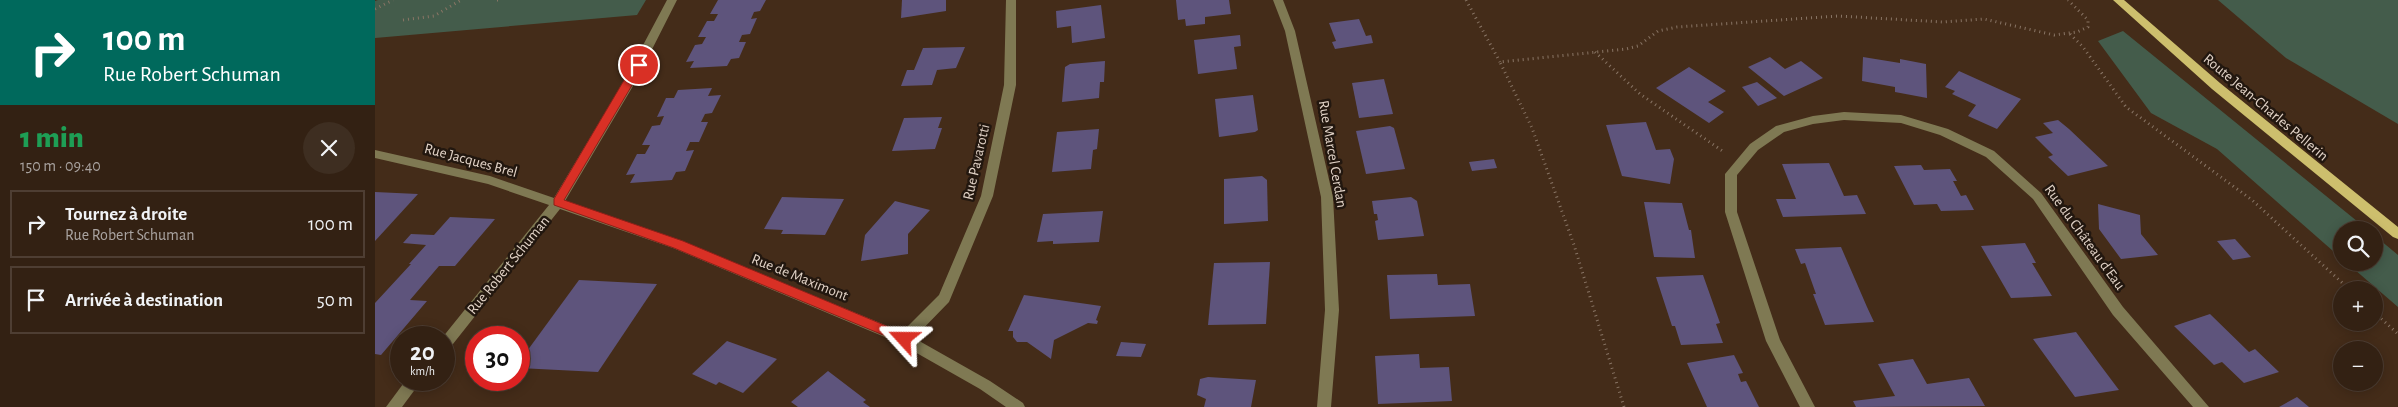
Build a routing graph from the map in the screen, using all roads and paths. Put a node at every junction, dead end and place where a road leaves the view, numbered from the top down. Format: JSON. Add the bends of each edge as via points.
{"nodes":[{"id":1,"x":393,"y":0,"type":"edge"},
{"id":2,"x":461,"y":0,"type":"edge"},
{"id":3,"x":497,"y":0,"type":"edge"},
{"id":4,"x":501,"y":0,"type":"edge"},
{"id":5,"x":672,"y":0,"type":"edge"},
{"id":6,"x":1011,"y":0,"type":"edge"},
{"id":7,"x":1278,"y":0,"type":"edge"},
{"id":8,"x":1466,"y":0,"type":"edge"},
{"id":9,"x":2068,"y":0,"type":"edge"},
{"id":10,"x":2118,"y":0,"type":"edge"},
{"id":11,"x":375,"y":9,"type":"edge"},
{"id":12,"x":403,"y":20,"type":"dead end"},
{"id":13,"x":2070,"y":33,"type":"junction"},
{"id":14,"x":1595,"y":52,"type":"junction"},
{"id":15,"x":1500,"y":62,"type":"junction"},
{"id":16,"x":375,"y":154,"type":"edge"},
{"id":17,"x":1741,"y":163,"type":"junction"},
{"id":18,"x":558,"y":202,"type":"junction"},
{"id":19,"x":2398,"y":234,"type":"edge"},
{"id":20,"x":2340,"y":281,"type":"edge"},
{"id":21,"x":2383,"y":320,"type":"edge"},
{"id":22,"x":455,"y":331,"type":"edge"},
{"id":23,"x":2398,"y":334,"type":"edge"},
{"id":24,"x":904,"y":339,"type":"junction"},
{"id":25,"x":406,"y":391,"type":"edge"},
{"id":26,"x":393,"y":407,"type":"edge"},
{"id":27,"x":1018,"y":407,"type":"edge"},
{"id":28,"x":1324,"y":407,"type":"edge"},
{"id":29,"x":1623,"y":407,"type":"edge"},
{"id":30,"x":1808,"y":407,"type":"edge"},
{"id":31,"x":2202,"y":407,"type":"edge"}],
"edges":[{"from":1,"to":11,"type":"path"},
{"from":2,"to":12,"type":"path","via":[[447,12]]},
{"from":3,"to":4,"type":"path"},
{"from":5,"to":18,"type":"street","name":"Rue Robert Schuman","via":[[630,81]]},
{"from":6,"to":24,"type":"street","name":"Rue Pavarotti","via":[[1010,85],[987,196],[944,298]]},
{"from":7,"to":28,"type":"street","name":"Rue Marcel Cerdan","via":[[1307,102],[1327,197],[1332,310]]},
{"from":8,"to":15,"type":"path"},
{"from":9,"to":13,"type":"path","via":[[2088,20],[2088,27]]},
{"from":10,"to":19,"type":"main road","name":"Route Jean-Charles Pellerin","via":[[2216,86]]},
{"from":13,"to":14,"type":"path","via":[[2043,34],[1984,19],[1943,22],[1829,17],[1677,27],[1658,31],[1638,46]]},
{"from":13,"to":20,"type":"path","via":[[2126,107],[2252,200]]},
{"from":14,"to":15,"type":"path"},
{"from":14,"to":17,"type":"path","via":[[1613,74],[1639,94]]},
{"from":15,"to":29,"type":"path","via":[[1532,128],[1574,245]]},
{"from":16,"to":18,"type":"street","name":"Rue Jacques Brel","via":[[489,180]]},
{"from":17,"to":30,"type":"street","name":"Rue du Château d'Eau","via":[[1731,174],[1731,212],[1773,341]]},
{"from":17,"to":31,"type":"street","name":"Rue du Château d'Eau","via":[[1753,147],[1780,129],[1844,116],[1901,119],[1944,132],[1990,154],[2037,196],[2118,311]]},
{"from":18,"to":22,"type":"street","name":"Rue Robert Schuman"},
{"from":18,"to":24,"type":"street","name":"Rue de Maximont","via":[[678,245]]},
{"from":21,"to":23,"type":"path"},
{"from":24,"to":27,"type":"street","name":"Rue de Maximont"},
{"from":25,"to":26,"type":"street"}]}
